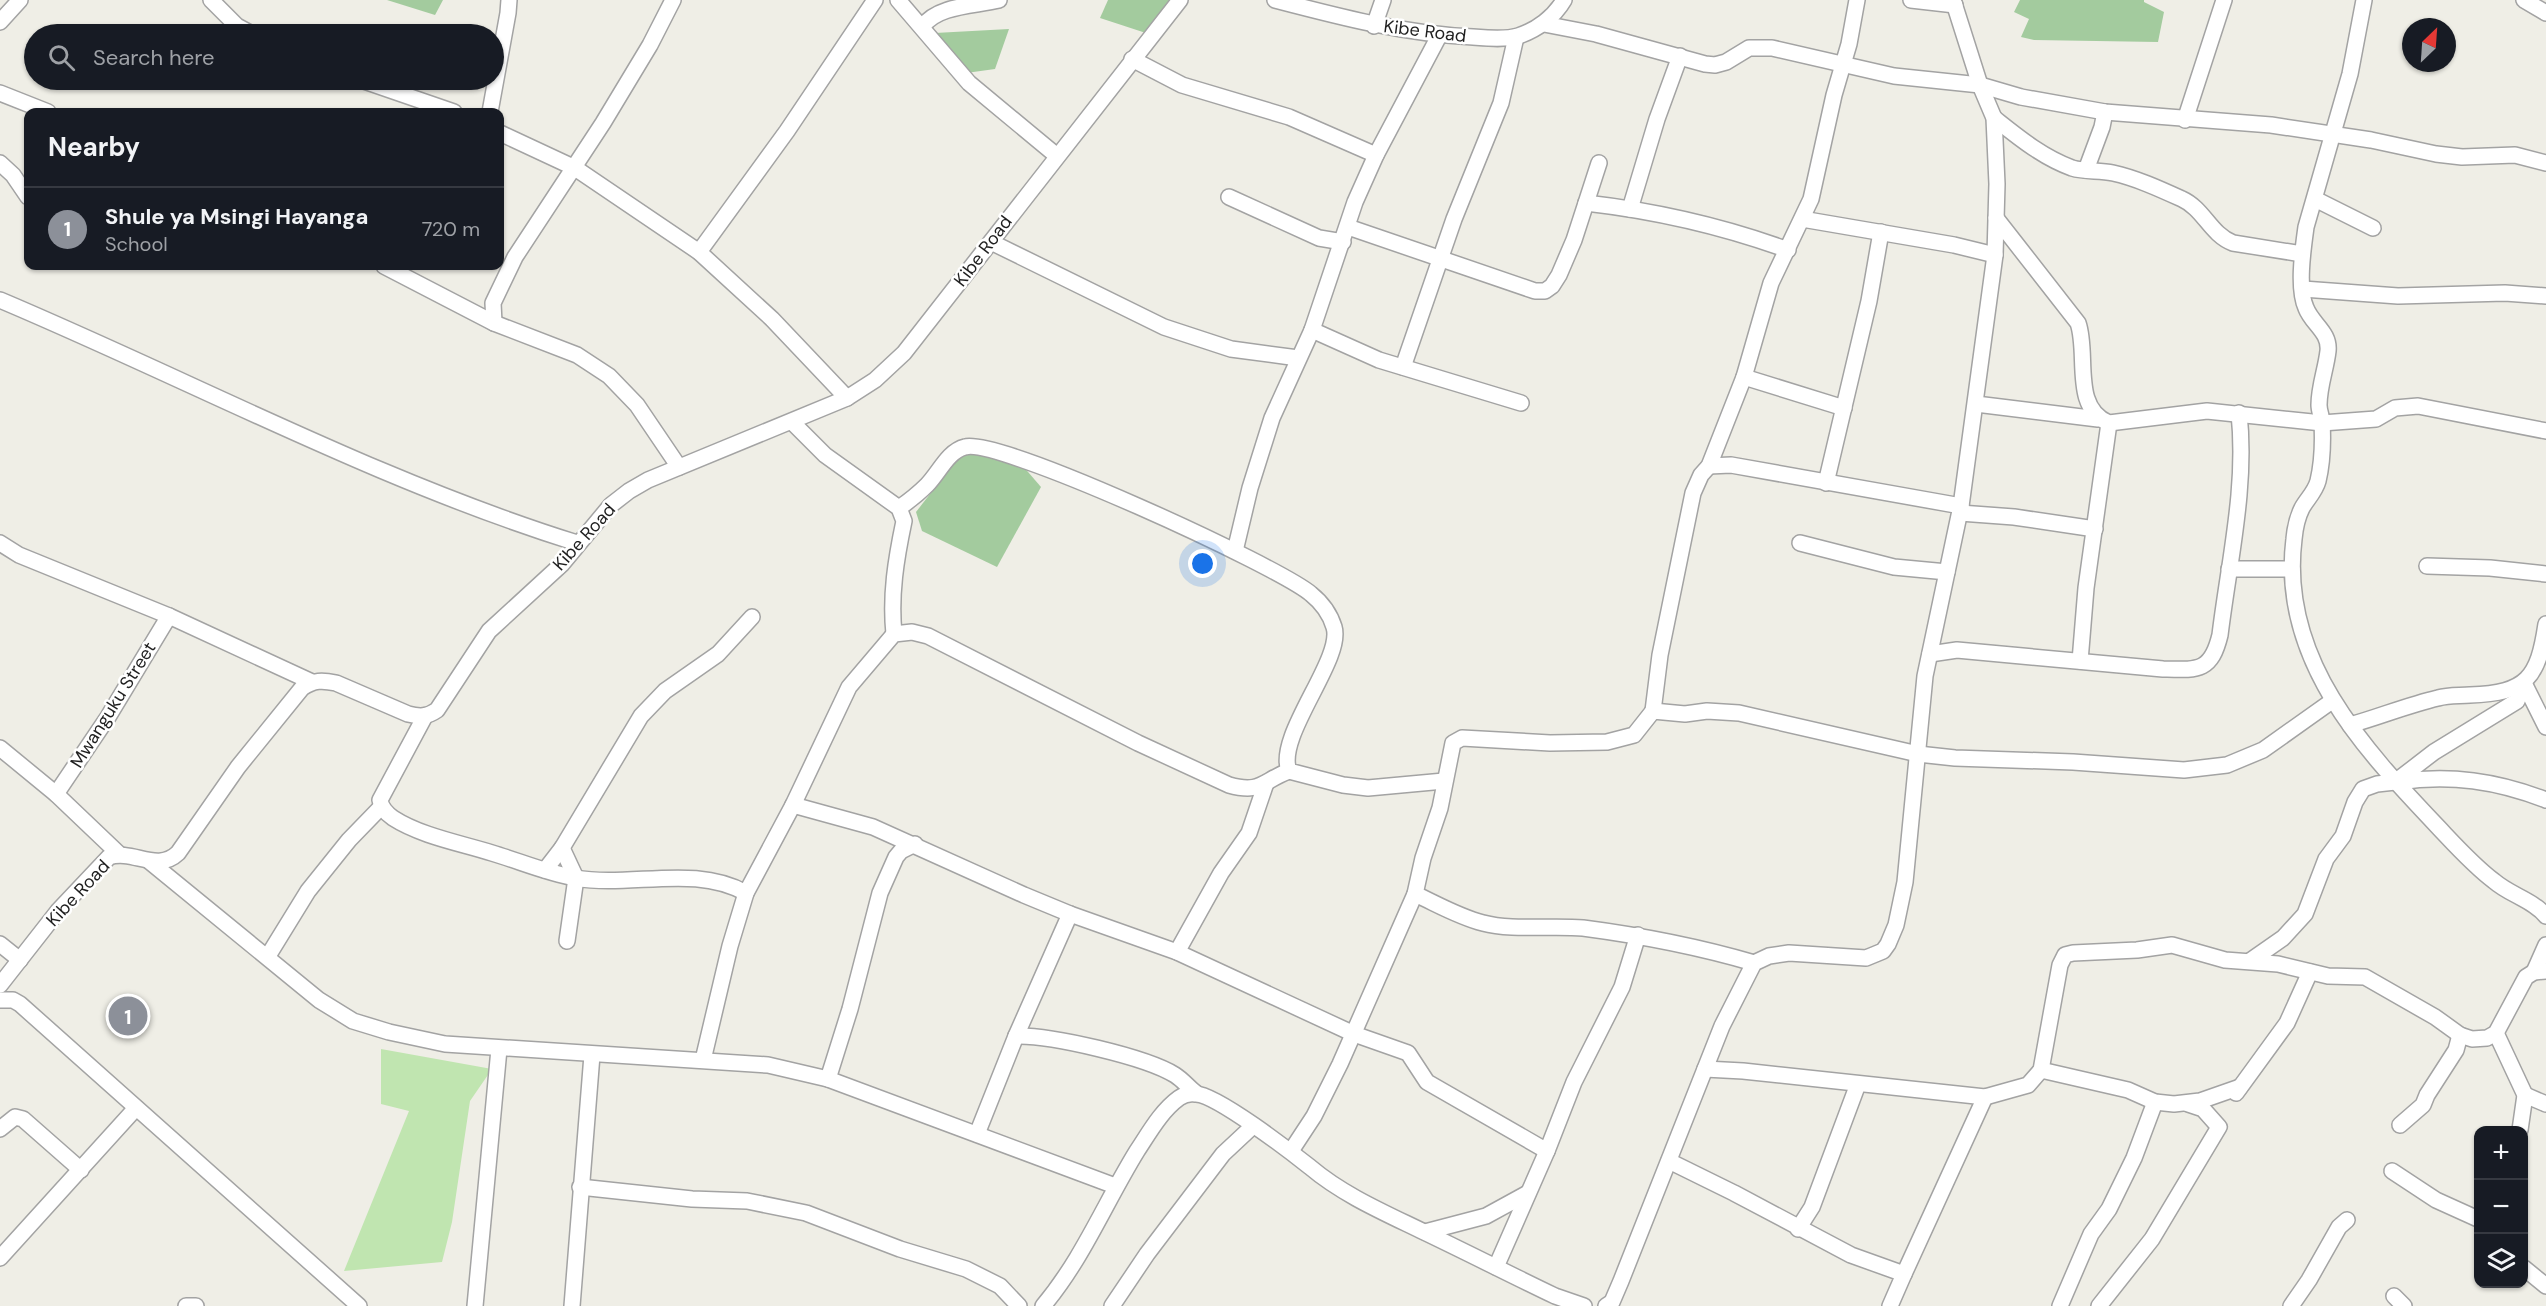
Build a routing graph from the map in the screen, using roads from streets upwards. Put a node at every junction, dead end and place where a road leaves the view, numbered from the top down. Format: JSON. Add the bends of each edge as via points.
{"nodes":[{"id":1,"x":20,"y":0,"type":"edge"},
{"id":2,"x":211,"y":0,"type":"edge"},
{"id":3,"x":508,"y":0,"type":"edge"},
{"id":4,"x":673,"y":0,"type":"edge"},
{"id":5,"x":999,"y":0,"type":"edge"},
{"id":6,"x":1180,"y":0,"type":"edge"},
{"id":7,"x":1275,"y":0,"type":"edge"},
{"id":8,"x":1383,"y":0,"type":"edge"},
{"id":9,"x":1564,"y":0,"type":"edge"},
{"id":10,"x":1857,"y":0,"type":"edge"},
{"id":11,"x":1911,"y":0,"type":"edge"},
{"id":12,"x":2224,"y":0,"type":"edge"},
{"id":13,"x":2364,"y":0,"type":"edge"},
{"id":14,"x":2524,"y":0,"type":"edge"},
{"id":15,"x":874,"y":2,"type":"edge"},
{"id":16,"x":900,"y":2,"type":"edge"},
{"id":17,"x":1954,"y":3,"type":"edge"},
{"id":18,"x":2546,"y":13,"type":"edge"},
{"id":19,"x":0,"y":22,"type":"edge"},
{"id":20,"x":235,"y":24,"type":"edge"},
{"id":21,"x":1544,"y":24,"type":"junction"},
{"id":22,"x":923,"y":26,"type":"junction"},
{"id":23,"x":1374,"y":26,"type":"junction"},
{"id":24,"x":504,"y":35,"type":"edge"},
{"id":25,"x":1438,"y":36,"type":"junction"},
{"id":26,"x":1516,"y":37,"type":"junction"},
{"id":27,"x":1680,"y":57,"type":"junction"},
{"id":28,"x":1132,"y":59,"type":"junction"},
{"id":29,"x":1844,"y":65,"type":"junction"},
{"id":30,"x":1980,"y":85,"type":"junction"},
{"id":31,"x":390,"y":90,"type":"edge"},
{"id":32,"x":494,"y":90,"type":"edge"},
{"id":33,"x":0,"y":93,"type":"edge"},
{"id":34,"x":38,"y":108,"type":"edge"},
{"id":35,"x":442,"y":108,"type":"edge"},
{"id":36,"x":491,"y":108,"type":"edge"},
{"id":37,"x":2105,"y":112,"type":"junction"},
{"id":38,"x":1994,"y":118,"type":"junction"},
{"id":39,"x":2185,"y":120,"type":"junction"},
{"id":40,"x":504,"y":135,"type":"edge"},
{"id":41,"x":2333,"y":135,"type":"junction"},
{"id":42,"x":1376,"y":155,"type":"junction"},
{"id":43,"x":1057,"y":156,"type":"junction"},
{"id":44,"x":0,"y":163,"type":"edge"},
{"id":45,"x":1599,"y":163,"type":"dead end"},
{"id":46,"x":2546,"y":163,"type":"edge"},
{"id":47,"x":575,"y":168,"type":"junction"},
{"id":48,"x":2085,"y":170,"type":"junction"},
{"id":49,"x":24,"y":191,"type":"edge"},
{"id":50,"x":1229,"y":197,"type":"dead end"},
{"id":51,"x":2315,"y":199,"type":"junction"},
{"id":52,"x":1586,"y":203,"type":"junction"},
{"id":53,"x":1630,"y":209,"type":"junction"},
{"id":54,"x":1996,"y":218,"type":"junction"},
{"id":55,"x":1802,"y":219,"type":"junction"},
{"id":56,"x":2373,"y":228,"type":"dead end"},
{"id":57,"x":1881,"y":232,"type":"junction"},
{"id":58,"x":1343,"y":241,"type":"junction"},
{"id":59,"x":991,"y":242,"type":"junction"},
{"id":60,"x":1788,"y":250,"type":"junction"},
{"id":61,"x":699,"y":252,"type":"junction"},
{"id":62,"x":2302,"y":254,"type":"junction"},
{"id":63,"x":1995,"y":255,"type":"junction"},
{"id":64,"x":1442,"y":257,"type":"junction"},
{"id":65,"x":392,"y":270,"type":"edge"},
{"id":66,"x":2303,"y":289,"type":"junction"},
{"id":67,"x":2546,"y":296,"type":"edge"},
{"id":68,"x":0,"y":300,"type":"edge"},
{"id":69,"x":493,"y":303,"type":"junction"},
{"id":70,"x":473,"y":312,"type":"junction"},
{"id":71,"x":494,"y":323,"type":"junction"},
{"id":72,"x":1312,"y":330,"type":"junction"},
{"id":73,"x":1298,"y":358,"type":"junction"},
{"id":74,"x":1403,"y":367,"type":"junction"},
{"id":75,"x":1744,"y":377,"type":"junction"},
{"id":76,"x":847,"y":398,"type":"junction"},
{"id":77,"x":1521,"y":403,"type":"dead end"},
{"id":78,"x":1976,"y":404,"type":"junction"},
{"id":79,"x":1844,"y":408,"type":"junction"},
{"id":80,"x":2239,"y":413,"type":"junction"},
{"id":81,"x":2104,"y":421,"type":"junction"},
{"id":82,"x":792,"y":422,"type":"junction"},
{"id":83,"x":2322,"y":423,"type":"junction"},
{"id":84,"x":2546,"y":431,"type":"edge"},
{"id":85,"x":1709,"y":466,"type":"junction"},
{"id":86,"x":679,"y":467,"type":"junction"},
{"id":87,"x":1826,"y":483,"type":"junction"},
{"id":88,"x":899,"y":508,"type":"junction"},
{"id":89,"x":1960,"y":510,"type":"junction"},
{"id":90,"x":2095,"y":529,"type":"junction"},
{"id":91,"x":0,"y":543,"type":"edge"},
{"id":92,"x":577,"y":543,"type":"junction"},
{"id":93,"x":1800,"y":543,"type":"dead end"},
{"id":94,"x":1235,"y":551,"type":"junction"},
{"id":95,"x":2427,"y":566,"type":"dead end"},
{"id":96,"x":2229,"y":569,"type":"junction"},
{"id":97,"x":2292,"y":569,"type":"junction"},
{"id":98,"x":1947,"y":572,"type":"junction"},
{"id":99,"x":2546,"y":574,"type":"edge"},
{"id":100,"x":169,"y":615,"type":"junction"},
{"id":101,"x":752,"y":617,"type":"dead end"},
{"id":102,"x":2546,"y":624,"type":"edge"},
{"id":103,"x":1937,"y":630,"type":"junction"},
{"id":104,"x":894,"y":634,"type":"junction"},
{"id":105,"x":1958,"y":650,"type":"junction"},
{"id":106,"x":1930,"y":654,"type":"junction"},
{"id":107,"x":2080,"y":661,"type":"junction"},
{"id":108,"x":312,"y":682,"type":"junction"},
{"id":109,"x":2524,"y":683,"type":"junction"},
{"id":110,"x":2332,"y":701,"type":"junction"},
{"id":111,"x":1653,"y":711,"type":"junction"},
{"id":112,"x":425,"y":716,"type":"junction"},
{"id":113,"x":2350,"y":725,"type":"junction"},
{"id":114,"x":2546,"y":727,"type":"edge"},
{"id":115,"x":0,"y":748,"type":"edge"},
{"id":116,"x":1918,"y":754,"type":"junction"},
{"id":117,"x":1289,"y":771,"type":"junction"},
{"id":118,"x":1444,"y":781,"type":"junction"},
{"id":119,"x":2395,"y":782,"type":"junction"},
{"id":120,"x":1266,"y":783,"type":"junction"},
{"id":121,"x":56,"y":794,"type":"junction"},
{"id":122,"x":2546,"y":801,"type":"edge"},
{"id":123,"x":793,"y":805,"type":"junction"},
{"id":124,"x":381,"y":807,"type":"junction"},
{"id":125,"x":915,"y":844,"type":"junction"},
{"id":126,"x":562,"y":849,"type":"junction"},
{"id":127,"x":119,"y":854,"type":"junction"},
{"id":128,"x":149,"y":861,"type":"junction"},
{"id":129,"x":545,"y":870,"type":"junction"},
{"id":130,"x":755,"y":877,"type":"junction"},
{"id":131,"x":576,"y":878,"type":"junction"},
{"id":132,"x":726,"y":883,"type":"junction"},
{"id":133,"x":747,"y":893,"type":"junction"},
{"id":134,"x":1415,"y":894,"type":"junction"},
{"id":135,"x":1070,"y":914,"type":"junction"},
{"id":136,"x":2546,"y":916,"type":"edge"},
{"id":137,"x":1638,"y":935,"type":"junction"},
{"id":138,"x":567,"y":941,"type":"dead end"},
{"id":139,"x":0,"y":944,"type":"edge"},
{"id":140,"x":2546,"y":945,"type":"edge"},
{"id":141,"x":1177,"y":952,"type":"junction"},
{"id":142,"x":268,"y":956,"type":"junction"},
{"id":143,"x":20,"y":960,"type":"junction"},
{"id":144,"x":2250,"y":961,"type":"junction"},
{"id":145,"x":1754,"y":963,"type":"junction"},
{"id":146,"x":2540,"y":971,"type":"edge"},
{"id":147,"x":2310,"y":972,"type":"junction"},
{"id":148,"x":0,"y":985,"type":"edge"},
{"id":149,"x":0,"y":1000,"type":"edge"},
{"id":150,"x":2496,"y":1033,"type":"junction"},
{"id":151,"x":1354,"y":1034,"type":"junction"},
{"id":152,"x":2460,"y":1035,"type":"junction"},
{"id":153,"x":1016,"y":1036,"type":"junction"},
{"id":154,"x":499,"y":1049,"type":"junction"},
{"id":155,"x":592,"y":1055,"type":"junction"},
{"id":156,"x":703,"y":1059,"type":"junction"},
{"id":157,"x":1705,"y":1069,"type":"junction"},
{"id":158,"x":2041,"y":1070,"type":"junction"},
{"id":159,"x":828,"y":1079,"type":"junction"},
{"id":160,"x":1858,"y":1084,"type":"junction"},
{"id":161,"x":1197,"y":1094,"type":"junction"},
{"id":162,"x":2525,"y":1095,"type":"junction"},
{"id":163,"x":1985,"y":1096,"type":"junction"},
{"id":164,"x":2155,"y":1102,"type":"junction"},
{"id":165,"x":2188,"y":1104,"type":"junction"},
{"id":166,"x":2546,"y":1104,"type":"edge"},
{"id":167,"x":136,"y":1108,"type":"junction"},
{"id":168,"x":2400,"y":1125,"type":"dead end"},
{"id":169,"x":1253,"y":1126,"type":"junction"},
{"id":170,"x":2521,"y":1126,"type":"edge"},
{"id":171,"x":0,"y":1129,"type":"edge"},
{"id":172,"x":977,"y":1134,"type":"junction"},
{"id":173,"x":1291,"y":1151,"type":"junction"},
{"id":174,"x":1547,"y":1151,"type":"junction"},
{"id":175,"x":1669,"y":1161,"type":"junction"},
{"id":176,"x":81,"y":1170,"type":"junction"},
{"id":177,"x":2392,"y":1171,"type":"dead end"},
{"id":178,"x":1115,"y":1186,"type":"junction"},
{"id":179,"x":580,"y":1187,"type":"junction"},
{"id":180,"x":1528,"y":1193,"type":"junction"},
{"id":181,"x":2474,"y":1217,"type":"edge"},
{"id":182,"x":2347,"y":1220,"type":"dead end"},
{"id":183,"x":1798,"y":1229,"type":"junction"},
{"id":184,"x":1425,"y":1232,"type":"junction"},
{"id":185,"x":0,"y":1258,"type":"edge"},
{"id":186,"x":1496,"y":1267,"type":"junction"},
{"id":187,"x":2528,"y":1272,"type":"edge"},
{"id":188,"x":1904,"y":1274,"type":"junction"},
{"id":189,"x":2546,"y":1286,"type":"edge"},
{"id":190,"x":1611,"y":1305,"type":"edge"},
{"id":191,"x":186,"y":1306,"type":"edge"},
{"id":192,"x":196,"y":1306,"type":"edge"},
{"id":193,"x":359,"y":1306,"type":"edge"},
{"id":194,"x":475,"y":1306,"type":"edge"},
{"id":195,"x":572,"y":1306,"type":"edge"},
{"id":196,"x":1018,"y":1306,"type":"edge"},
{"id":197,"x":1043,"y":1306,"type":"edge"},
{"id":198,"x":1112,"y":1306,"type":"edge"},
{"id":199,"x":1584,"y":1306,"type":"edge"},
{"id":200,"x":1890,"y":1306,"type":"edge"},
{"id":201,"x":2060,"y":1306,"type":"edge"},
{"id":202,"x":2099,"y":1306,"type":"edge"},
{"id":203,"x":2291,"y":1306,"type":"edge"}],
"edges":[{"from":1,"to":19,"type":"street"},
{"from":2,"to":20,"type":"street"},
{"from":3,"to":24,"type":"street"},
{"from":4,"to":47,"type":"street"},
{"from":5,"to":22,"type":"street","via":[[946,11]]},
{"from":6,"to":28,"type":"street","name":"Kibe Road"},
{"from":7,"to":23,"type":"street","name":"Kibe Road"},
{"from":8,"to":23,"type":"street"},
{"from":9,"to":21,"type":"street","name":"Kibe Road"},
{"from":10,"to":29,"type":"street"},
{"from":11,"to":17,"type":"street"},
{"from":12,"to":39,"type":"street"},
{"from":13,"to":41,"type":"street"},
{"from":14,"to":18,"type":"street"},
{"from":15,"to":16,"type":"street"},
{"from":15,"to":61,"type":"street"},
{"from":16,"to":22,"type":"street"},
{"from":17,"to":30,"type":"street"},
{"from":21,"to":26,"type":"street","name":"Kibe Road"},
{"from":21,"to":27,"type":"street"},
{"from":22,"to":43,"type":"street","via":[[969,83]]},
{"from":23,"to":25,"type":"street","name":"Kibe Road"},
{"from":25,"to":26,"type":"street","name":"Kibe Road"},
{"from":25,"to":42,"type":"street"},
{"from":26,"to":64,"type":"street","via":[[1501,103]]},
{"from":27,"to":29,"type":"street","via":[[1715,65],[1756,47]]},
{"from":27,"to":53,"type":"street"},
{"from":28,"to":42,"type":"street","via":[[1202,93],[1289,117]]},
{"from":28,"to":43,"type":"street","name":"Kibe Road"},
{"from":29,"to":30,"type":"street","via":[[1894,76]]},
{"from":29,"to":55,"type":"street","via":[[1811,199]]},
{"from":30,"to":37,"type":"street","via":[[2021,97]]},
{"from":30,"to":38,"type":"street"},
{"from":31,"to":35,"type":"street"},
{"from":32,"to":36,"type":"street"},
{"from":33,"to":34,"type":"street"},
{"from":37,"to":39,"type":"street"},
{"from":37,"to":48,"type":"street"},
{"from":38,"to":48,"type":"street","via":[[2038,151],[2072,168]]},
{"from":38,"to":54,"type":"street"},
{"from":39,"to":41,"type":"street","via":[[2271,125]]},
{"from":40,"to":47,"type":"street"},
{"from":41,"to":46,"type":"street","via":[[2462,158],[2514,155]]},
{"from":41,"to":51,"type":"street"},
{"from":42,"to":58,"type":"street"},
{"from":43,"to":59,"type":"street","name":"Kibe Road"},
{"from":44,"to":49,"type":"street"},
{"from":45,"to":52,"type":"street"},
{"from":47,"to":61,"type":"street"},
{"from":47,"to":69,"type":"street","via":[[515,257]]},
{"from":48,"to":62,"type":"street","via":[[2119,174],[2184,200],[2224,240]]},
{"from":50,"to":58,"type":"street","via":[[1319,238]]},
{"from":51,"to":56,"type":"street"},
{"from":51,"to":62,"type":"street"},
{"from":52,"to":53,"type":"street"},
{"from":52,"to":64,"type":"street","via":[[1559,275],[1545,291],[1535,291]]},
{"from":53,"to":60,"type":"street","via":[[1710,225]]},
{"from":54,"to":63,"type":"street"},
{"from":54,"to":81,"type":"street","via":[[2078,323],[2083,336],[2088,405]]},
{"from":55,"to":57,"type":"street"},
{"from":55,"to":60,"type":"street"},
{"from":57,"to":63,"type":"street"},
{"from":57,"to":79,"type":"street"},
{"from":58,"to":64,"type":"street"},
{"from":58,"to":72,"type":"street"},
{"from":59,"to":73,"type":"street","via":[[1164,327],[1231,349]]},
{"from":59,"to":76,"type":"street","name":"Kibe Road","via":[[904,353],[875,380]]},
{"from":60,"to":75,"type":"street","via":[[1765,301]]},
{"from":61,"to":76,"type":"street","via":[[772,319]]},
{"from":62,"to":66,"type":"street"},
{"from":63,"to":78,"type":"street"},
{"from":64,"to":74,"type":"street"},
{"from":65,"to":70,"type":"street"},
{"from":66,"to":67,"type":"street","via":[[2398,296]]},
{"from":66,"to":83,"type":"street","via":[[2305,307],[2323,330],[2328,349],[2319,405]]},
{"from":68,"to":92,"type":"street","via":[[474,509]]},
{"from":69,"to":70,"type":"street"},
{"from":69,"to":71,"type":"street"},
{"from":70,"to":71,"type":"street"},
{"from":71,"to":86,"type":"street","via":[[577,355],[609,375],[637,405]]},
{"from":72,"to":73,"type":"street"},
{"from":72,"to":74,"type":"street"},
{"from":73,"to":94,"type":"street","via":[[1261,449]]},
{"from":74,"to":77,"type":"street"},
{"from":75,"to":79,"type":"street"},
{"from":75,"to":85,"type":"street"},
{"from":76,"to":82,"type":"street","name":"Kibe Road"},
{"from":78,"to":81,"type":"street"},
{"from":78,"to":89,"type":"street"},
{"from":79,"to":87,"type":"street"},
{"from":80,"to":81,"type":"street","via":[[2207,411]]},
{"from":80,"to":83,"type":"street"},
{"from":80,"to":96,"type":"street","via":[[2242,466]]},
{"from":81,"to":90,"type":"street"},
{"from":82,"to":86,"type":"street","name":"Kibe Road"},
{"from":82,"to":88,"type":"street","via":[[825,455]]},
{"from":83,"to":84,"type":"street","via":[[2376,419],[2395,408],[2418,406]]},
{"from":83,"to":97,"type":"street","via":[[2318,482],[2296,522]]},
{"from":85,"to":87,"type":"street","via":[[1731,465]]},
{"from":85,"to":111,"type":"street","via":[[1693,493],[1660,655]]},
{"from":86,"to":92,"type":"street","name":"Kibe Road","via":[[629,491]]},
{"from":87,"to":89,"type":"street"},
{"from":88,"to":94,"type":"street","via":[[929,483],[952,453],[979,446],[1033,462]]},
{"from":88,"to":104,"type":"street","via":[[904,521],[893,586]]},
{"from":89,"to":90,"type":"street"},
{"from":89,"to":98,"type":"street"},
{"from":90,"to":107,"type":"street","via":[[2085,588]]},
{"from":91,"to":100,"type":"street","via":[[19,555]]},
{"from":92,"to":112,"type":"street","name":"Kibe Road","via":[[554,571],[489,631],[437,710]]},
{"from":93,"to":98,"type":"street","via":[[1894,567]]},
{"from":94,"to":117,"type":"street","via":[[1311,594],[1329,615],[1335,630],[1331,650],[1290,745],[1286,762]]},
{"from":95,"to":99,"type":"street"},
{"from":96,"to":97,"type":"street"},
{"from":96,"to":107,"type":"street","via":[[2220,635],[2209,662],[2183,669]]},
{"from":97,"to":110,"type":"street","via":[[2303,634]]},
{"from":98,"to":103,"type":"street"},
{"from":100,"to":108,"type":"street"},
{"from":100,"to":121,"type":"street","name":"Mwanguku Street"},
{"from":101,"to":126,"type":"street","via":[[718,654],[665,691],[648,708]]},
{"from":102,"to":109,"type":"street","via":[[2536,668]]},
{"from":103,"to":105,"type":"street"},
{"from":103,"to":106,"type":"street"},
{"from":104,"to":120,"type":"street","via":[[912,632],[928,636],[1229,785],[1245,789]]},
{"from":104,"to":123,"type":"street","via":[[849,687]]},
{"from":105,"to":106,"type":"street"},
{"from":105,"to":107,"type":"street"},
{"from":106,"to":116,"type":"street"},
{"from":108,"to":112,"type":"street","via":[[336,683],[408,714]]},
{"from":108,"to":128,"type":"street","name":"Kibe Road","via":[[289,702],[178,853],[162,862]]},
{"from":109,"to":113,"type":"street","via":[[2491,694],[2438,698]]},
{"from":109,"to":114,"type":"street"},
{"from":109,"to":119,"type":"street","via":[[2517,701],[2434,752]]},
{"from":110,"to":113,"type":"street"},
{"from":110,"to":116,"type":"street","via":[[2263,750],[2227,765],[2150,769]]},
{"from":111,"to":116,"type":"street","via":[[1739,713]]},
{"from":111,"to":118,"type":"street","via":[[1634,735],[1607,742],[1462,738],[1453,743]]},
{"from":112,"to":124,"type":"street","name":"Kibe Road","via":[[383,791]]},
{"from":113,"to":119,"type":"street"},
{"from":115,"to":121,"type":"street"},
{"from":116,"to":145,"type":"street","via":[[1905,882],[1888,944],[1877,955],[1866,958],[1789,953]]},
{"from":117,"to":118,"type":"street","via":[[1368,788]]},
{"from":117,"to":120,"type":"street"},
{"from":118,"to":134,"type":"street"},
{"from":119,"to":122,"type":"street","via":[[2464,778]]},
{"from":119,"to":136,"type":"street","via":[[2493,881],[2513,896],[2539,907]]},
{"from":119,"to":144,"type":"street","via":[[2364,789],[2343,836],[2326,859],[2305,914],[2283,938]]},
{"from":120,"to":141,"type":"street","via":[[1249,833],[1221,873]]},
{"from":121,"to":127,"type":"street"},
{"from":123,"to":125,"type":"street","via":[[856,821]]},
{"from":123,"to":130,"type":"street"},
{"from":124,"to":129,"type":"street","via":[[417,829]]},
{"from":124,"to":142,"type":"street","via":[[308,891]]},
{"from":125,"to":135,"type":"street"},
{"from":125,"to":159,"type":"street","via":[[896,857],[880,894]]},
{"from":126,"to":129,"type":"street"},
{"from":126,"to":131,"type":"street"},
{"from":127,"to":128,"type":"street","name":"Kibe Road"},
{"from":127,"to":143,"type":"street","name":"Kibe Road","via":[[109,857],[87,878]]},
{"from":128,"to":142,"type":"street"},
{"from":129,"to":131,"type":"street"},
{"from":130,"to":132,"type":"street"},
{"from":130,"to":133,"type":"street"},
{"from":131,"to":132,"type":"street","via":[[691,878]]},
{"from":131,"to":138,"type":"street"},
{"from":132,"to":133,"type":"street"},
{"from":133,"to":156,"type":"street"},
{"from":134,"to":137,"type":"street","via":[[1484,924],[1575,927]]},
{"from":134,"to":151,"type":"street"},
{"from":135,"to":141,"type":"street"},
{"from":135,"to":153,"type":"street"},
{"from":137,"to":145,"type":"street"},
{"from":137,"to":174,"type":"street","via":[[1622,987],[1574,1082]]},
{"from":139,"to":143,"type":"street"},
{"from":140,"to":146,"type":"street"},
{"from":141,"to":151,"type":"street"},
{"from":142,"to":154,"type":"street","via":[[319,1000],[353,1021],[445,1044]]},
{"from":143,"to":148,"type":"street","name":"Kibe Road"},
{"from":144,"to":147,"type":"street","via":[[2278,963]]},
{"from":144,"to":158,"type":"street","via":[[2225,960],[2172,945],[2066,955],[2060,965]]},
{"from":145,"to":157,"type":"street"},
{"from":146,"to":150,"type":"street","via":[[2526,977]]},
{"from":147,"to":152,"type":"street","via":[[2365,977]]},
{"from":147,"to":165,"type":"street","via":[[2287,1023],[2238,1090]]},
{"from":149,"to":167,"type":"street","via":[[17,1002]]},
{"from":150,"to":152,"type":"street","via":[[2472,1039]]},
{"from":150,"to":162,"type":"street"},
{"from":151,"to":173,"type":"street","via":[[1314,1116]]},
{"from":151,"to":174,"type":"street","via":[[1408,1053],[1427,1082]]},
{"from":152,"to":168,"type":"street","via":[[2456,1050],[2423,1105]]},
{"from":153,"to":161,"type":"street","via":[[1049,1038],[1154,1066],[1175,1076]]},
{"from":153,"to":172,"type":"street"},
{"from":154,"to":155,"type":"street"},
{"from":154,"to":194,"type":"street"},
{"from":155,"to":156,"type":"street"},
{"from":155,"to":179,"type":"street"},
{"from":156,"to":159,"type":"street","via":[[768,1065]]},
{"from":157,"to":160,"type":"street"},
{"from":157,"to":175,"type":"street"},
{"from":158,"to":163,"type":"street","via":[[2028,1085]]},
{"from":158,"to":164,"type":"street","via":[[2117,1087]]},
{"from":159,"to":172,"type":"street"},
{"from":160,"to":163,"type":"street"},
{"from":160,"to":183,"type":"street","via":[[1812,1207]]},
{"from":161,"to":169,"type":"street"},
{"from":161,"to":178,"type":"street","via":[[1181,1095],[1168,1106]]},
{"from":162,"to":166,"type":"street"},
{"from":162,"to":170,"type":"street"},
{"from":163,"to":188,"type":"street"},
{"from":164,"to":165,"type":"street"},
{"from":164,"to":201,"type":"street","via":[[2134,1158],[2109,1209],[2091,1234]]},
{"from":165,"to":202,"type":"street","via":[[2203,1108],[2219,1127],[2137,1262]]},
{"from":167,"to":176,"type":"street"},
{"from":167,"to":193,"type":"street"},
{"from":169,"to":173,"type":"street"},
{"from":169,"to":198,"type":"street","via":[[1223,1154]]},
{"from":171,"to":176,"type":"street","via":[[15,1117],[23,1119]]},
{"from":172,"to":178,"type":"street"},
{"from":173,"to":184,"type":"street","via":[[1311,1169],[1369,1205]]},
{"from":174,"to":180,"type":"street"},
{"from":175,"to":183,"type":"street"},
{"from":175,"to":190,"type":"street"},
{"from":176,"to":185,"type":"street"},
{"from":177,"to":181,"type":"street","via":[[2436,1200]]},
{"from":178,"to":197,"type":"street","via":[[1070,1273]]},
{"from":179,"to":195,"type":"street"},
{"from":179,"to":196,"type":"street","via":[[747,1201],[806,1213],[966,1269],[1000,1286]]},
{"from":180,"to":184,"type":"street","via":[[1486,1216]]},
{"from":180,"to":186,"type":"street"},
{"from":182,"to":203,"type":"street"},
{"from":183,"to":188,"type":"street","via":[[1851,1255]]},
{"from":184,"to":186,"type":"street"},
{"from":186,"to":199,"type":"street"},
{"from":187,"to":189,"type":"street"},
{"from":188,"to":200,"type":"street"},
{"from":191,"to":192,"type":"street"}]}
